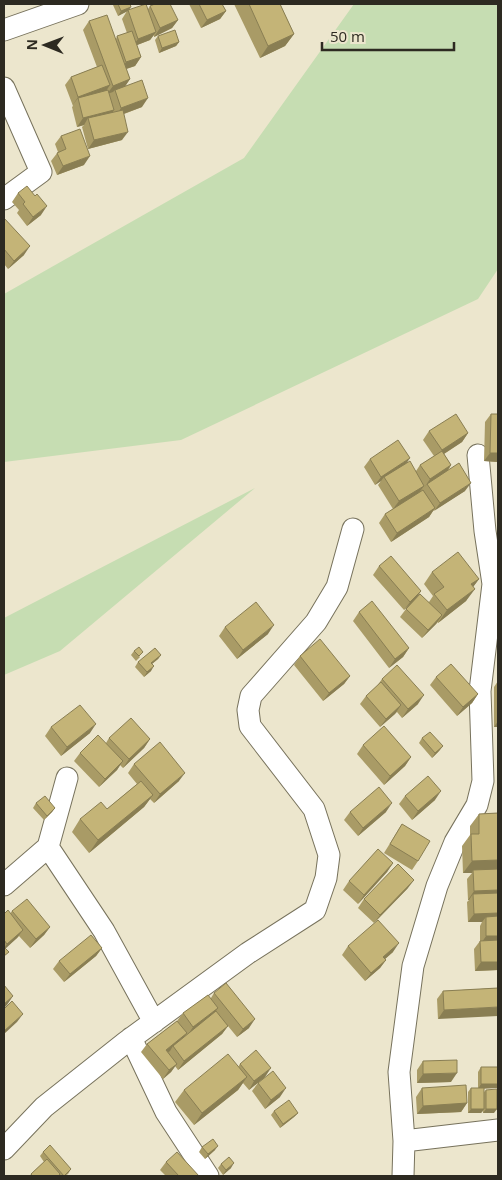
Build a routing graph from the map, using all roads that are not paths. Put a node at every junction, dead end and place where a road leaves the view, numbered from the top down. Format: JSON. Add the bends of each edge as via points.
{"nodes":[{"id":1,"x":78,"y":4,"type":"edge"},
{"id":2,"x":4,"y":30,"type":"edge"},
{"id":3,"x":4,"y":88,"type":"edge"},
{"id":4,"x":4,"y":199,"type":"edge"},
{"id":5,"x":478,"y":455,"type":"dead end"},
{"id":6,"x":354,"y":529,"type":"dead end"},
{"id":7,"x":495,"y":584,"type":"edge"},
{"id":8,"x":68,"y":778,"type":"dead end"},
{"id":9,"x":48,"y":847,"type":"junction"},
{"id":10,"x":4,"y":885,"type":"edge"},
{"id":11,"x":154,"y":1022,"type":"junction"},
{"id":12,"x":131,"y":1038,"type":"junction"},
{"id":13,"x":498,"y":1130,"type":"edge"},
{"id":14,"x":404,"y":1141,"type":"junction"},
{"id":15,"x":4,"y":1149,"type":"edge"},
{"id":16,"x":208,"y":1176,"type":"edge"},
{"id":17,"x":403,"y":1176,"type":"edge"}],
"edges":[{"from":1,"to":2,"type":"street"},
{"from":3,"to":4,"type":"street","via":[[41,172]]},
{"from":5,"to":7,"type":"street","via":[[485,531]]},
{"from":6,"to":11,"type":"street","via":[[338,588],[316,622],[251,696],[248,710],[250,726],[314,809],[329,854],[326,878],[315,910],[248,953]]},
{"from":7,"to":14,"type":"street","via":[[480,691],[483,782],[477,805],[455,842],[437,886],[412,966],[400,1072]]},
{"from":8,"to":9,"type":"street"},
{"from":9,"to":10,"type":"street"},
{"from":9,"to":11,"type":"street","via":[[104,931]]},
{"from":11,"to":12,"type":"street"},
{"from":12,"to":15,"type":"street","via":[[44,1106]]},
{"from":12,"to":16,"type":"street","via":[[166,1112]]},
{"from":13,"to":14,"type":"street"},
{"from":14,"to":17,"type":"street"}]}
